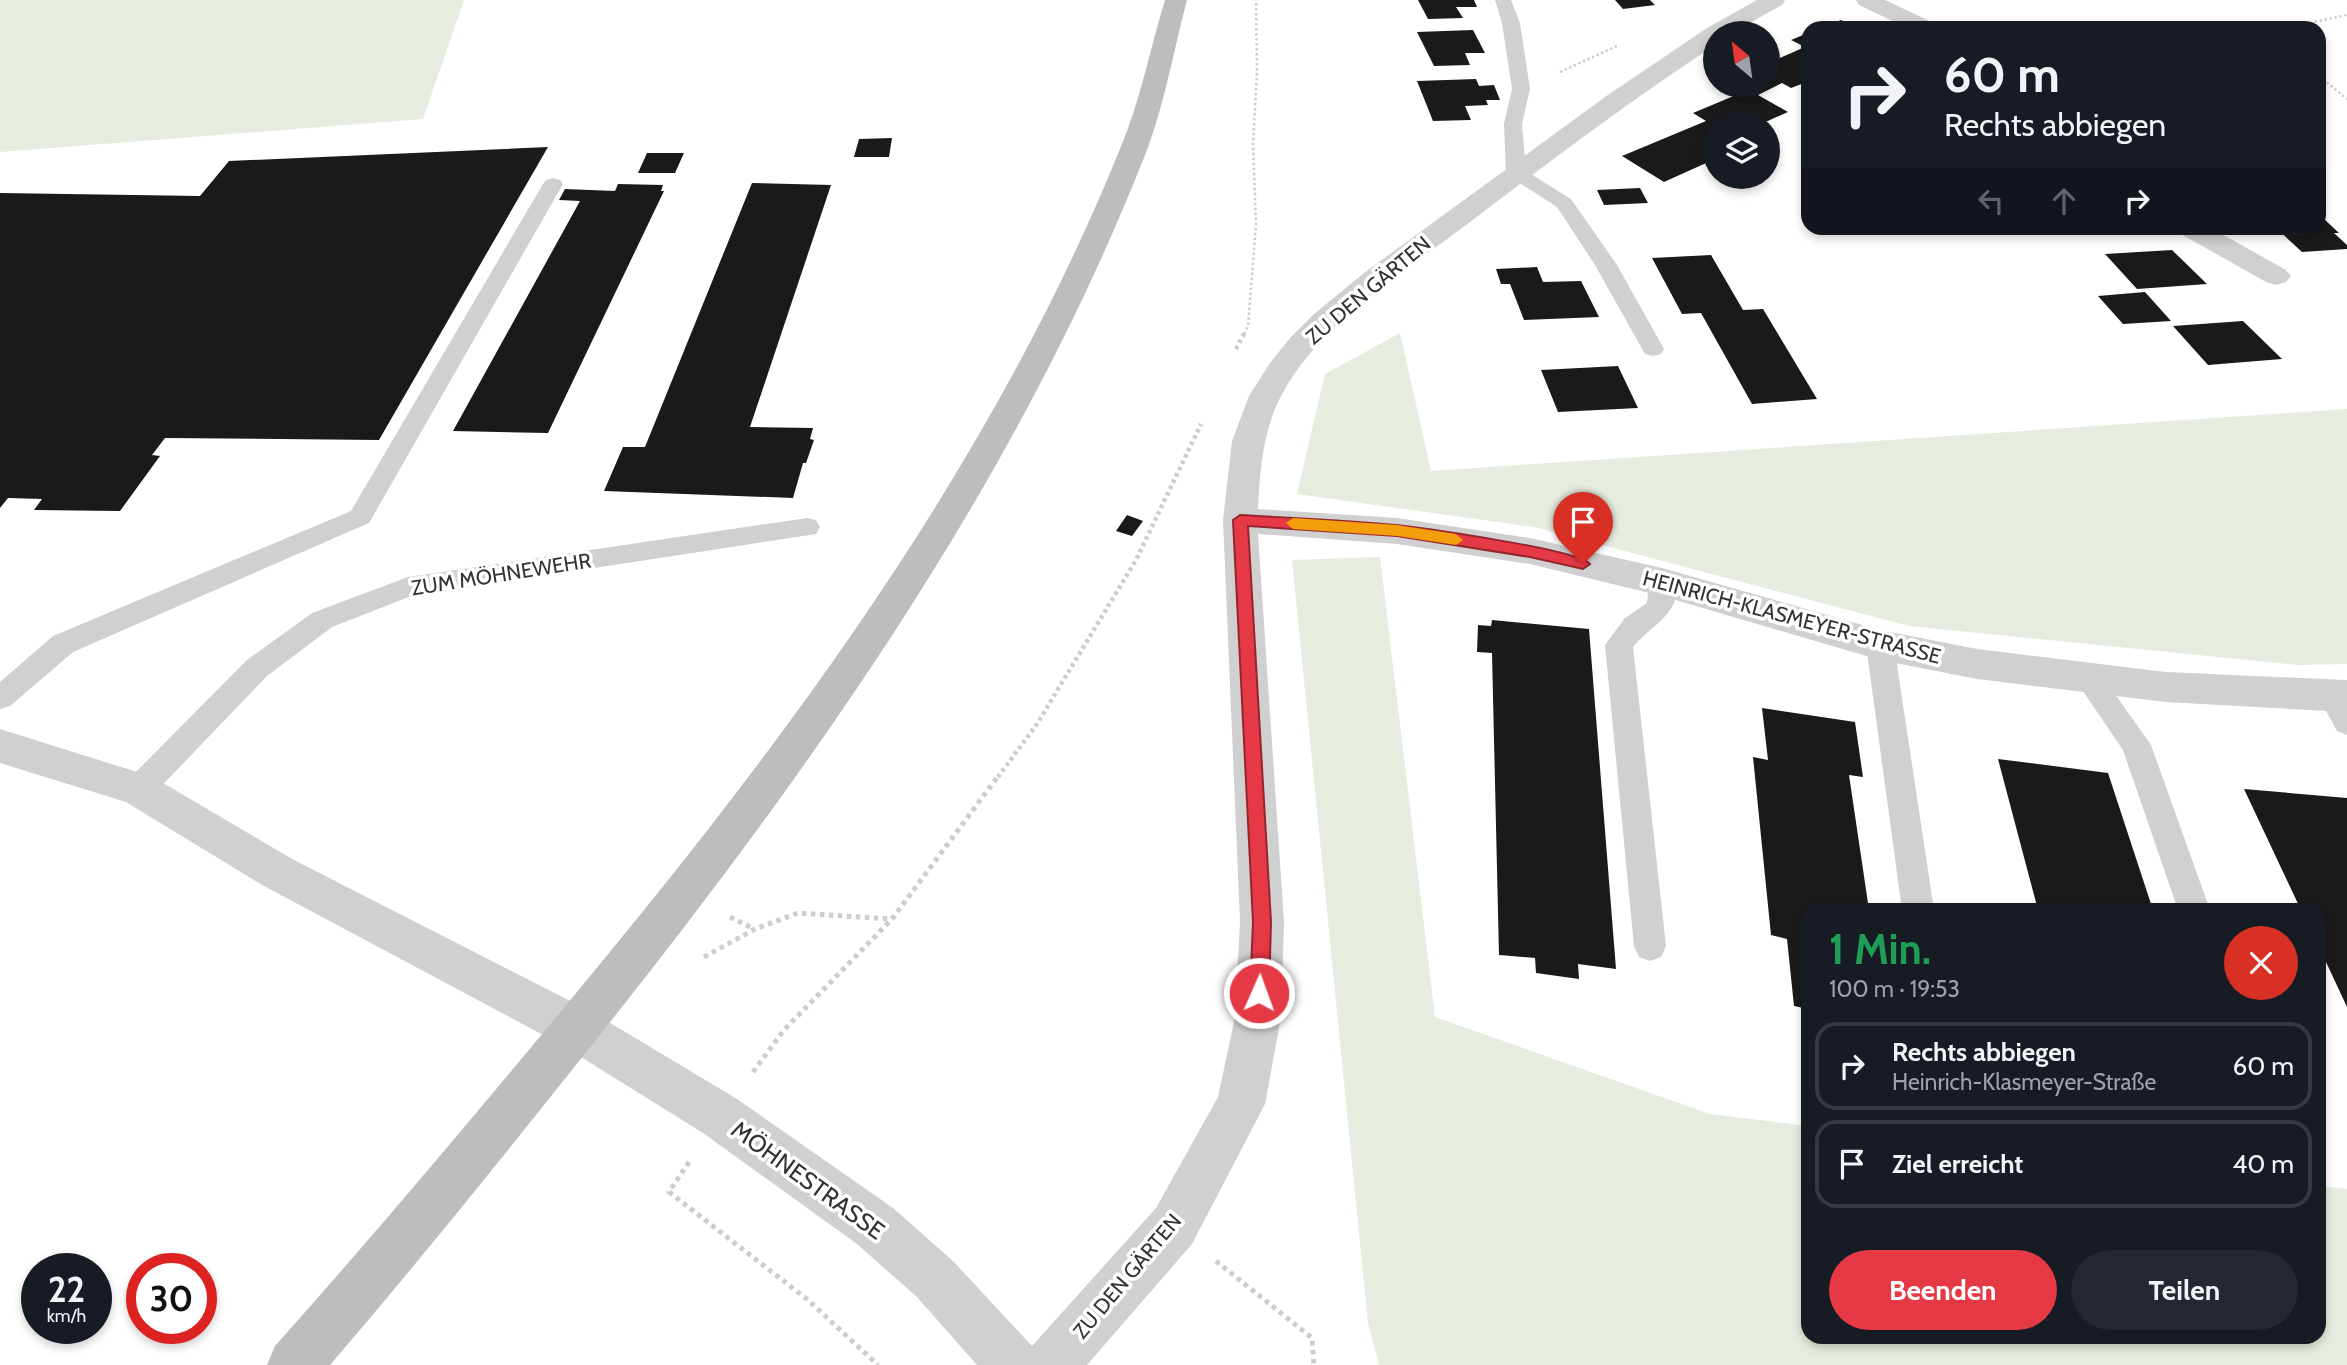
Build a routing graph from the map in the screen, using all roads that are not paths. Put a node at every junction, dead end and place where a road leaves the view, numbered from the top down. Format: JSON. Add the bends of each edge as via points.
{"nodes":[{"id":1,"x":1176,"y":0,"type":"edge"},
{"id":2,"x":1503,"y":0,"type":"edge"},
{"id":3,"x":1774,"y":0,"type":"edge"},
{"id":4,"x":1867,"y":0,"type":"edge"},
{"id":5,"x":1736,"y":21,"type":"edge"},
{"id":6,"x":1911,"y":21,"type":"edge"},
{"id":7,"x":1703,"y":41,"type":"edge"},
{"id":8,"x":1516,"y":174,"type":"junction"},
{"id":9,"x":553,"y":184,"type":"dead end"},
{"id":10,"x":2203,"y":235,"type":"edge"},
{"id":11,"x":2276,"y":276,"type":"dead end"},
{"id":12,"x":1653,"y":349,"type":"dead end"},
{"id":13,"x":1240,"y":520,"type":"junction"},
{"id":14,"x":807,"y":527,"type":"dead end"},
{"id":15,"x":1662,"y":582,"type":"junction"},
{"id":16,"x":1880,"y":645,"type":"junction"},
{"id":17,"x":2088,"y":678,"type":"junction"},
{"id":18,"x":0,"y":698,"type":"edge"},
{"id":19,"x":2342,"y":705,"type":"edge"},
{"id":20,"x":0,"y":746,"type":"edge"},
{"id":21,"x":139,"y":789,"type":"junction"},
{"id":22,"x":1916,"y":903,"type":"edge"},
{"id":23,"x":2191,"y":903,"type":"edge"},
{"id":24,"x":1650,"y":946,"type":"dead end"},
{"id":25,"x":576,"y":1028,"type":"junction"},
{"id":26,"x":294,"y":1365,"type":"edge"},
{"id":27,"x":1013,"y":1365,"type":"edge"},
{"id":28,"x":1051,"y":1365,"type":"edge"}],
"edges":[{"from":1,"to":25,"type":"main road","via":[[1135,146],[1062,310],[991,446],[831,698],[685,895]]},
{"from":2,"to":8,"type":"lane","via":[[1521,89],[1513,124]]},
{"from":3,"to":5,"type":"street","name":"ZU DEN GÄRTEN"},
{"from":4,"to":6,"type":"street"},
{"from":7,"to":8,"type":"street","name":"ZU DEN GÄRTEN"},
{"from":8,"to":12,"type":"lane","via":[[1564,203],[1606,265]]},
{"from":8,"to":13,"type":"street","name":"ZU DEN GÄRTEN","via":[[1341,308],[1299,348],[1265,396],[1244,454]]},
{"from":9,"to":18,"type":"lane","via":[[360,517],[62,644]]},
{"from":10,"to":11,"type":"street"},
{"from":13,"to":15,"type":"street","name":"HEINRICH-KLASMEYER-STRASSE","via":[[1397,531],[1530,551]]},
{"from":13,"to":28,"type":"street","name":"ZU DEN GÄRTEN","via":[[1262,922],[1258,1017],[1241,1104],[1174,1226]]},
{"from":14,"to":21,"type":"lane","name":"ZUM MÖHNEWEHR","via":[[408,587],[323,620],[257,668]]},
{"from":15,"to":16,"type":"street","name":"HEINRICH-KLASMEYER-STRASSE"},
{"from":15,"to":24,"type":"lane","via":[[1660,608],[1634,625],[1619,645]]},
{"from":16,"to":17,"type":"street","name":"HEINRICH-KLASMEYER-STRASSE","via":[[1977,664]]},
{"from":16,"to":22,"type":"lane"},
{"from":17,"to":19,"type":"street","name":"HEINRICH-KLASMEYER-STRASSE"},
{"from":17,"to":23,"type":"lane","via":[[2136,745]]},
{"from":20,"to":21,"type":"street"},
{"from":21,"to":25,"type":"street","via":[[279,873]]},
{"from":25,"to":26,"type":"main road","via":[[411,1232]]},
{"from":25,"to":27,"type":"street","name":"MÖHNESTRASSE","via":[[720,1116],[876,1226],[935,1279]]}]}
